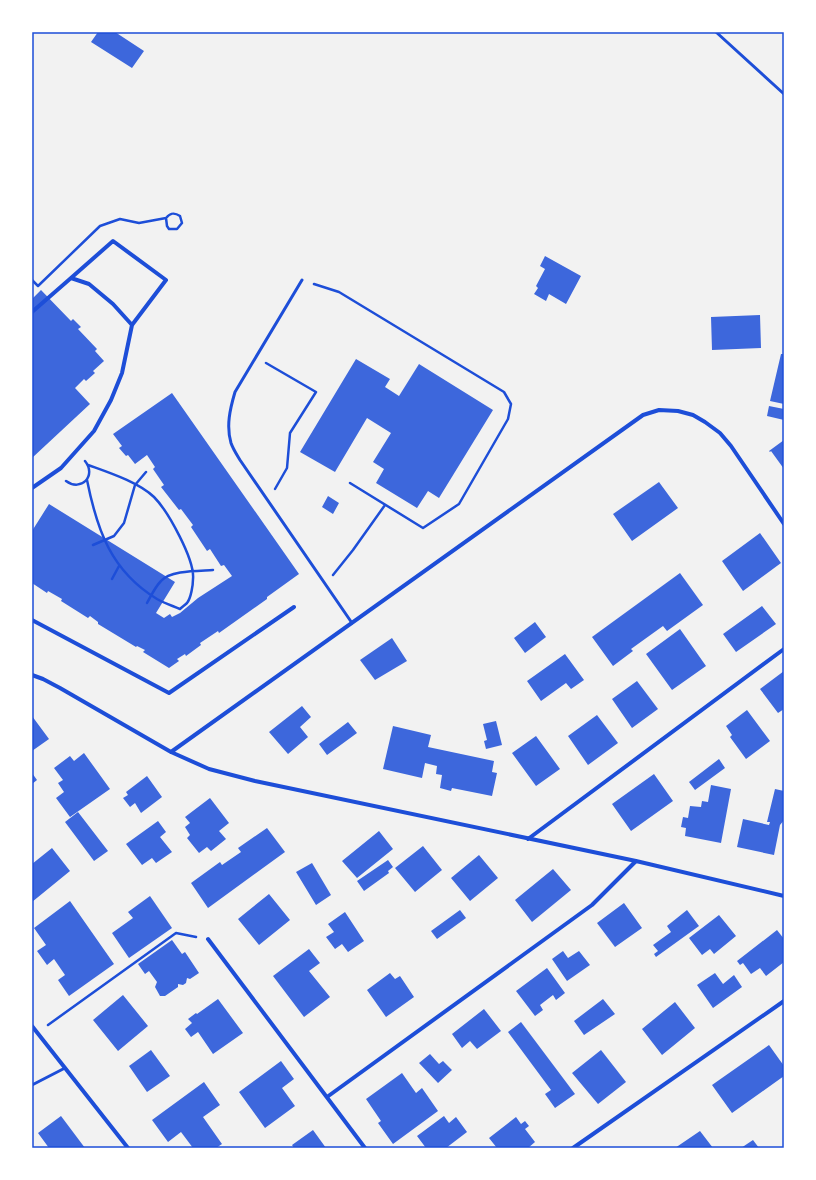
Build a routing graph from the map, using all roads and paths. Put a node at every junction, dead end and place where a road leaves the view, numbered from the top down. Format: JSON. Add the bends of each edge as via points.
{"nodes":[{"id":1,"x":716,"y":32,"type":"edge"},
{"id":2,"x":784,"y":94,"type":"edge"},
{"id":3,"x":166,"y":218,"type":"joint"},
{"id":4,"x":71,"y":278,"type":"junction"},
{"id":5,"x":302,"y":280,"type":"joint"},
{"id":6,"x":32,"y":312,"type":"edge"},
{"id":7,"x":132,"y":325,"type":"junction"},
{"id":8,"x":256,"y":357,"type":"junction"},
{"id":9,"x":69,"y":459,"type":"junction"},
{"id":10,"x":88,"y":465,"type":"junction"},
{"id":11,"x":61,"y":468,"type":"junction"},
{"id":12,"x":146,"y":472,"type":"dead end"},
{"id":13,"x":87,"y":480,"type":"junction"},
{"id":14,"x":350,"y":483,"type":"dead end"},
{"id":15,"x":136,"y":485,"type":"junction"},
{"id":16,"x":32,"y":488,"type":"edge"},
{"id":17,"x":268,"y":501,"type":"junction"},
{"id":18,"x":385,"y":505,"type":"junction"},
{"id":19,"x":784,"y":524,"type":"edge"},
{"id":20,"x":105,"y":540,"type":"junction"},
{"id":21,"x":93,"y":545,"type":"dead end"},
{"id":22,"x":119,"y":566,"type":"junction"},
{"id":23,"x":213,"y":570,"type":"dead end"},
{"id":24,"x":192,"y":571,"type":"junction"},
{"id":25,"x":112,"y":579,"type":"dead end"},
{"id":26,"x":326,"y":585,"type":"junction"},
{"id":27,"x":152,"y":595,"type":"junction"},
{"id":28,"x":147,"y":603,"type":"dead end"},
{"id":29,"x":294,"y":607,"type":"dead end"},
{"id":30,"x":32,"y":620,"type":"edge"},
{"id":31,"x":352,"y":623,"type":"junction"},
{"id":32,"x":784,"y":649,"type":"edge"},
{"id":33,"x":32,"y":675,"type":"edge"},
{"id":34,"x":171,"y":752,"type":"junction"},
{"id":35,"x":528,"y":839,"type":"junction"},
{"id":36,"x":636,"y":861,"type":"junction"},
{"id":37,"x":784,"y":896,"type":"edge"},
{"id":38,"x":208,"y":939,"type":"joint"},
{"id":39,"x":784,"y":1001,"type":"edge"},
{"id":40,"x":32,"y":1026,"type":"edge"},
{"id":41,"x":37,"y":1033,"type":"junction"},
{"id":42,"x":65,"y":1068,"type":"junction"},
{"id":43,"x":32,"y":1085,"type":"edge"},
{"id":44,"x":327,"y":1097,"type":"junction"},
{"id":45,"x":128,"y":1148,"type":"edge"},
{"id":46,"x":365,"y":1148,"type":"edge"},
{"id":47,"x":573,"y":1148,"type":"edge"}],
"edges":[{"from":1,"to":2,"type":"lane"},
{"from":3,"to":3,"type":"path","via":[[166,226],[169,229],[177,229],[182,223],[180,216],[176,214],[168,215]]},
{"from":4,"to":6,"type":"street"},
{"from":4,"to":7,"type":"street","via":[[89,284],[113,304]]},
{"from":4,"to":7,"type":"street","via":[[113,241],[166,280]]},
{"from":5,"to":8,"type":"lane"},
{"from":5,"to":18,"type":"path","via":[[339,292],[504,392],[511,404],[508,419],[459,504],[423,528]]},
{"from":7,"to":9,"type":"street","via":[[122,372],[111,400],[94,431]]},
{"from":8,"to":17,"type":"lane","via":[[235,392],[228,424],[232,444],[240,460]]},
{"from":8,"to":17,"type":"path","via":[[316,392],[290,433],[287,468]]},
{"from":9,"to":10,"type":"path","via":[[84,459]]},
{"from":9,"to":11,"type":"street"},
{"from":10,"to":13,"type":"path","via":[[90,473]]},
{"from":10,"to":15,"type":"path"},
{"from":11,"to":13,"type":"path","via":[[66,482],[73,485]]},
{"from":11,"to":16,"type":"street"},
{"from":12,"to":15,"type":"path"},
{"from":13,"to":20,"type":"path","via":[[98,526]]},
{"from":14,"to":18,"type":"path"},
{"from":15,"to":20,"type":"path","via":[[124,523],[114,536]]},
{"from":15,"to":24,"type":"path","via":[[154,497],[169,517],[182,541]]},
{"from":17,"to":26,"type":"lane"},
{"from":18,"to":26,"type":"path"},
{"from":19,"to":31,"type":"street","via":[[720,433],[693,415],[659,410],[643,415]]},
{"from":20,"to":21,"type":"path"},
{"from":20,"to":22,"type":"path"},
{"from":22,"to":25,"type":"path"},
{"from":22,"to":27,"type":"path","via":[[137,585]]},
{"from":23,"to":24,"type":"path"},
{"from":24,"to":27,"type":"path","via":[[176,573],[161,579]]},
{"from":24,"to":27,"type":"path","via":[[194,578],[188,602],[180,609]]},
{"from":26,"to":31,"type":"lane"},
{"from":27,"to":28,"type":"path"},
{"from":29,"to":30,"type":"street","via":[[169,693]]},
{"from":31,"to":34,"type":"street"},
{"from":32,"to":35,"type":"street"},
{"from":33,"to":34,"type":"street","via":[[60,688]]},
{"from":34,"to":35,"type":"street","via":[[210,769],[255,781]]},
{"from":35,"to":36,"type":"street"},
{"from":36,"to":37,"type":"street"},
{"from":36,"to":44,"type":"street","via":[[592,905]]},
{"from":38,"to":41,"type":"path","via":[[176,933]]},
{"from":38,"to":44,"type":"street"},
{"from":39,"to":47,"type":"street"},
{"from":40,"to":41,"type":"street"},
{"from":41,"to":42,"type":"street"},
{"from":42,"to":43,"type":"lane"},
{"from":42,"to":45,"type":"street"},
{"from":44,"to":46,"type":"street"}]}
